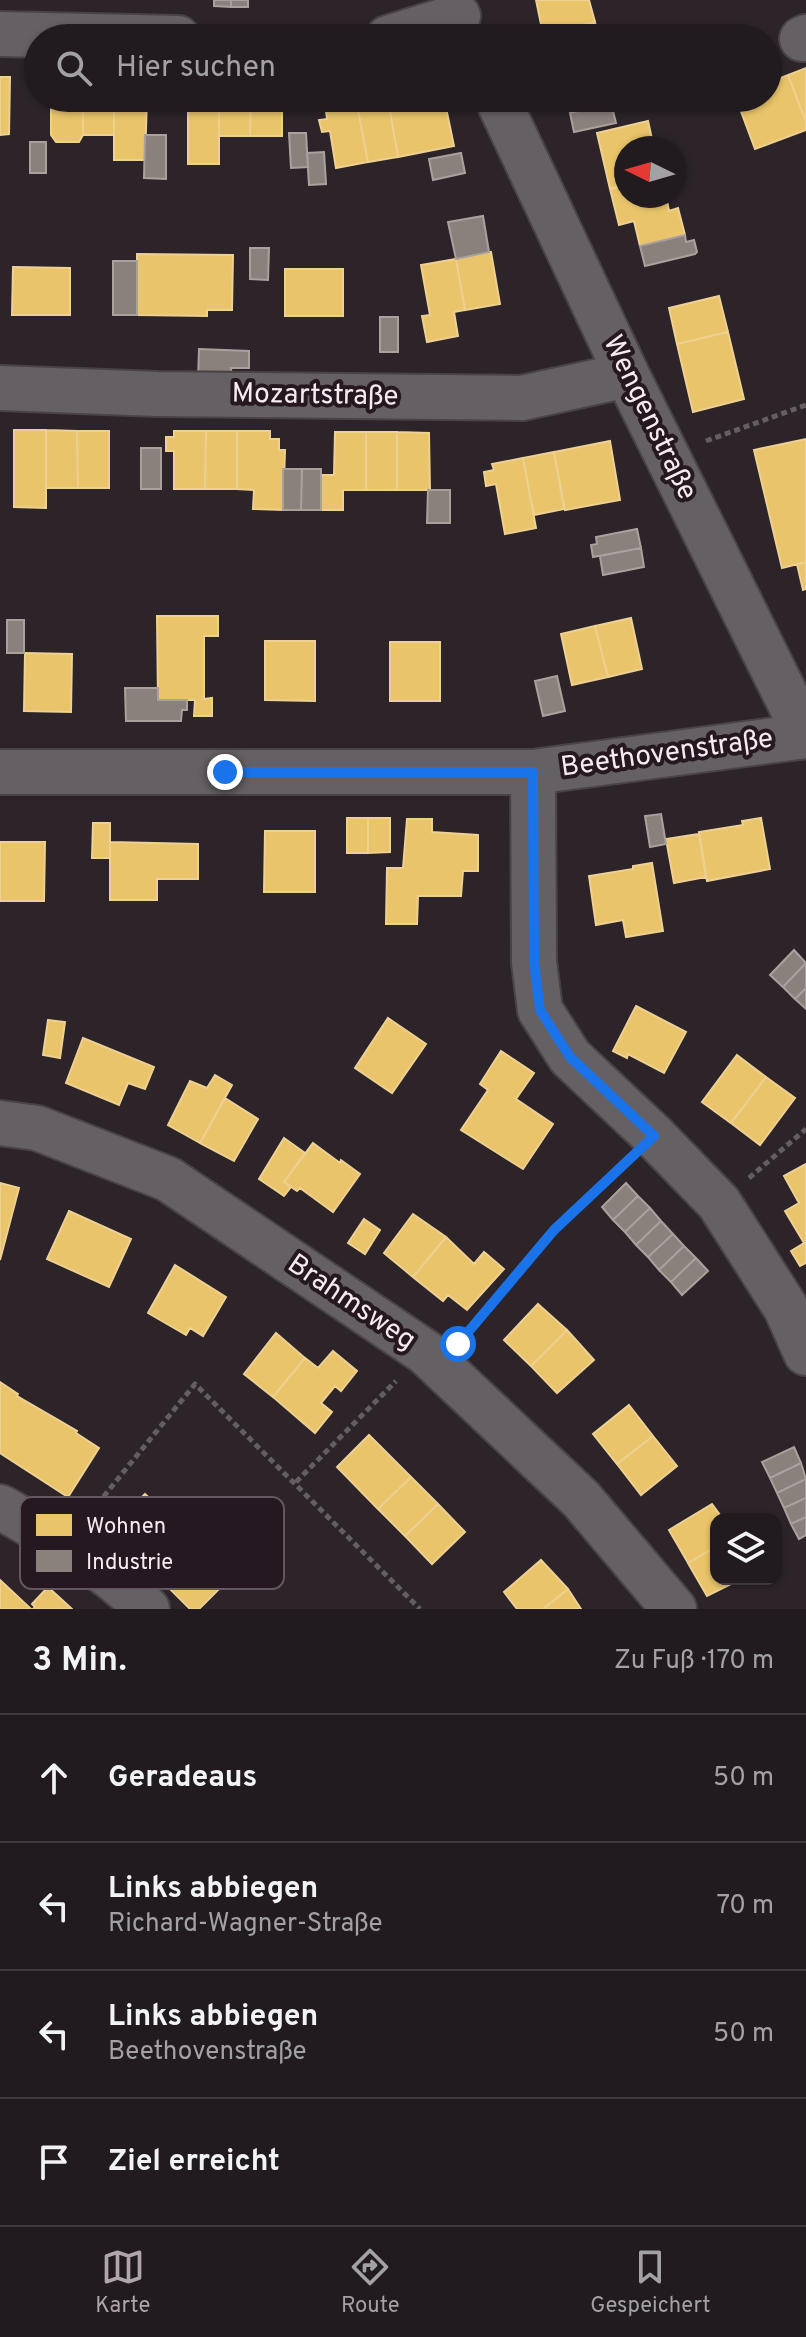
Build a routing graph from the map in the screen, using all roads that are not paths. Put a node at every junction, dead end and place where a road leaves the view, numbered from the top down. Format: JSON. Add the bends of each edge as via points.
{"nodes":[{"id":1,"x":460,"y":18,"type":"edge"},
{"id":2,"x":438,"y":24,"type":"edge"},
{"id":3,"x":0,"y":34,"type":"edge"},
{"id":4,"x":24,"y":35,"type":"edge"},
{"id":5,"x":504,"y":112,"type":"edge"},
{"id":6,"x":627,"y":375,"type":"junction"},
{"id":7,"x":0,"y":388,"type":"edge"},
{"id":8,"x":806,"y":736,"type":"edge"},
{"id":9,"x":0,"y":772,"type":"edge"},
{"id":10,"x":533,"y":772,"type":"junction"},
{"id":11,"x":0,"y":1123,"type":"edge"},
{"id":12,"x":806,"y":1353,"type":"edge"},
{"id":13,"x":0,"y":1507,"type":"edge"},
{"id":14,"x":20,"y":1518,"type":"edge"},
{"id":15,"x":126,"y":1589,"type":"edge"},
{"id":16,"x":147,"y":1609,"type":"edge"},
{"id":17,"x":674,"y":1609,"type":"edge"}],
"edges":[{"from":1,"to":2,"type":"street"},
{"from":3,"to":4,"type":"street"},
{"from":5,"to":6,"type":"street","name":"Wengenstraße"},
{"from":6,"to":7,"type":"street","name":"Mozartstraße","via":[[522,398]]},
{"from":6,"to":8,"type":"street","name":"Wengenstraße"},
{"from":8,"to":10,"type":"street","name":"Beethovenstraße"},
{"from":9,"to":10,"type":"street","name":"Beethovenstraße"},
{"from":10,"to":12,"type":"street","via":[[534,962],[540,1010],[570,1057],[719,1203],[786,1308]]},
{"from":11,"to":17,"type":"street","name":"Brahmsweg","via":[[37,1128],[168,1179],[441,1348]]},
{"from":13,"to":14,"type":"street"},
{"from":15,"to":16,"type":"street"}]}
